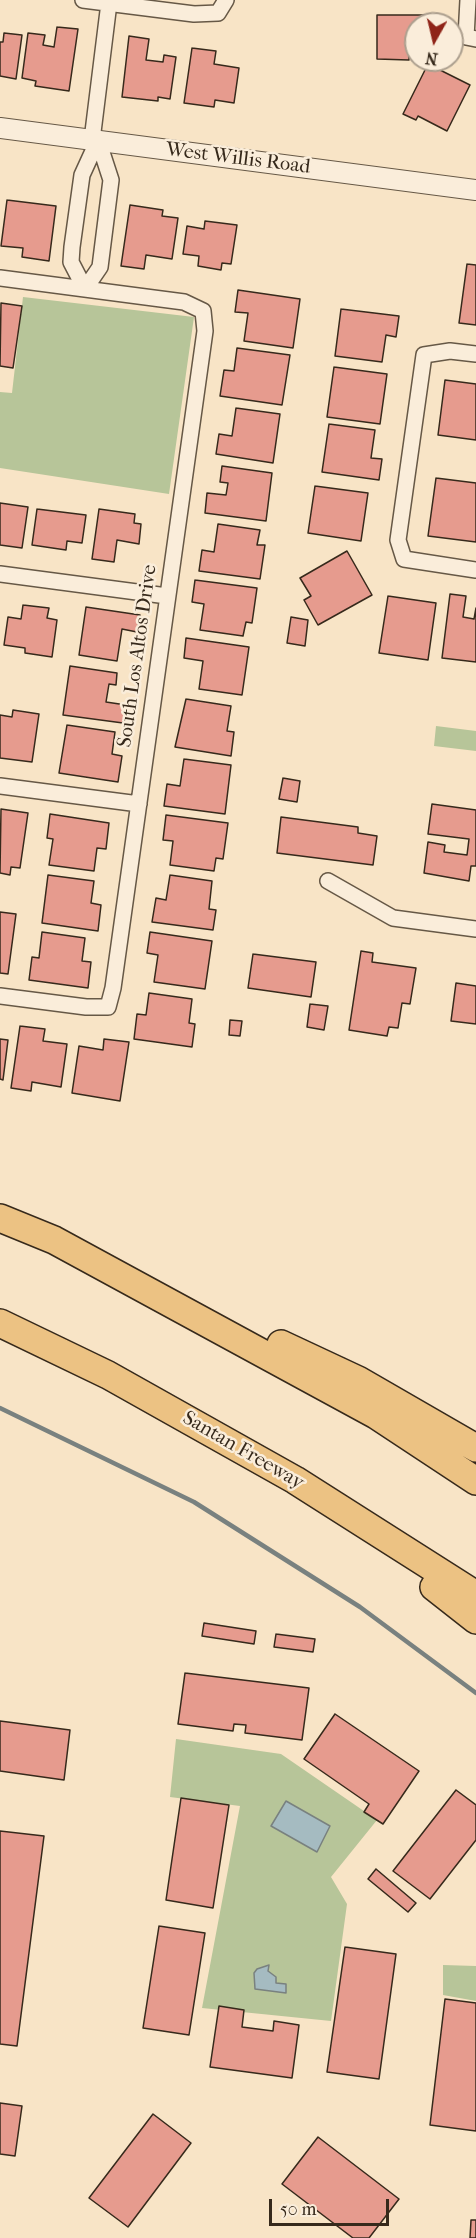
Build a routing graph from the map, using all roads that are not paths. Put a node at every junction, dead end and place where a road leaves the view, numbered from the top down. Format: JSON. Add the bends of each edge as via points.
{"nodes":[{"id":1,"x":83,"y":0,"type":"edge"},
{"id":2,"x":468,"y":0,"type":"edge"},
{"id":3,"x":109,"y":3,"type":"junction"},
{"id":4,"x":222,"y":6,"type":"edge"},
{"id":5,"x":471,"y":38,"type":"edge"},
{"id":6,"x":0,"y":128,"type":"edge"},
{"id":7,"x":95,"y":140,"type":"junction"},
{"id":8,"x":476,"y":190,"type":"edge"},
{"id":9,"x":0,"y":278,"type":"edge"},
{"id":10,"x":85,"y":289,"type":"junction"},
{"id":11,"x":476,"y":354,"type":"edge"},
{"id":12,"x":476,"y":570,"type":"edge"},
{"id":13,"x":0,"y":574,"type":"edge"},
{"id":14,"x":167,"y":596,"type":"junction"},
{"id":15,"x":0,"y":786,"type":"edge"},
{"id":16,"x":139,"y":804,"type":"junction"},
{"id":17,"x":328,"y":881,"type":"dead end"},
{"id":18,"x":476,"y":929,"type":"edge"},
{"id":19,"x":0,"y":996,"type":"edge"},
{"id":20,"x":0,"y":1218,"type":"edge"},
{"id":21,"x":54,"y":1240,"type":"junction"},
{"id":22,"x":0,"y":1323,"type":"edge"},
{"id":23,"x":476,"y":1448,"type":"edge"},
{"id":24,"x":295,"y":1480,"type":"junction"},
{"id":25,"x":476,"y":1481,"type":"edge"},
{"id":26,"x":476,"y":1595,"type":"edge"},
{"id":27,"x":476,"y":1620,"type":"edge"}],
"edges":[{"from":1,"to":3,"type":"street"},
{"from":2,"to":5,"type":"street"},
{"from":3,"to":4,"type":"street","via":[[194,14]]},
{"from":3,"to":7,"type":"street"},
{"from":6,"to":7,"type":"street","name":"West Willis Road"},
{"from":7,"to":8,"type":"street","name":"West Willis Road"},
{"from":7,"to":10,"type":"street","via":[[81,175],[72,247],[71,262]]},
{"from":7,"to":10,"type":"street","via":[[111,180],[100,267]]},
{"from":9,"to":10,"type":"street"},
{"from":10,"to":14,"type":"street","name":"South Los Altos Drive","via":[[184,302],[203,311],[205,331]]},
{"from":11,"to":12,"type":"street","via":[[450,351],[424,355],[398,540],[404,558]]},
{"from":13,"to":14,"type":"street"},
{"from":14,"to":16,"type":"street","name":"South Los Altos Drive"},
{"from":15,"to":16,"type":"street"},
{"from":16,"to":19,"type":"street","name":"South Los Altos Drive","via":[[108,1006],[86,1007]]},
{"from":17,"to":18,"type":"street","via":[[393,918]]},
{"from":20,"to":21,"type":"highway"},
{"from":21,"to":23,"type":"highway","via":[[358,1380]]},
{"from":21,"to":25,"type":"highway","via":[[376,1415]]},
{"from":22,"to":24,"type":"highway","name":"Santan Freeway","via":[[108,1375]]},
{"from":24,"to":26,"type":"highway","name":"Santan Freeway"},
{"from":24,"to":27,"type":"highway"}]}
